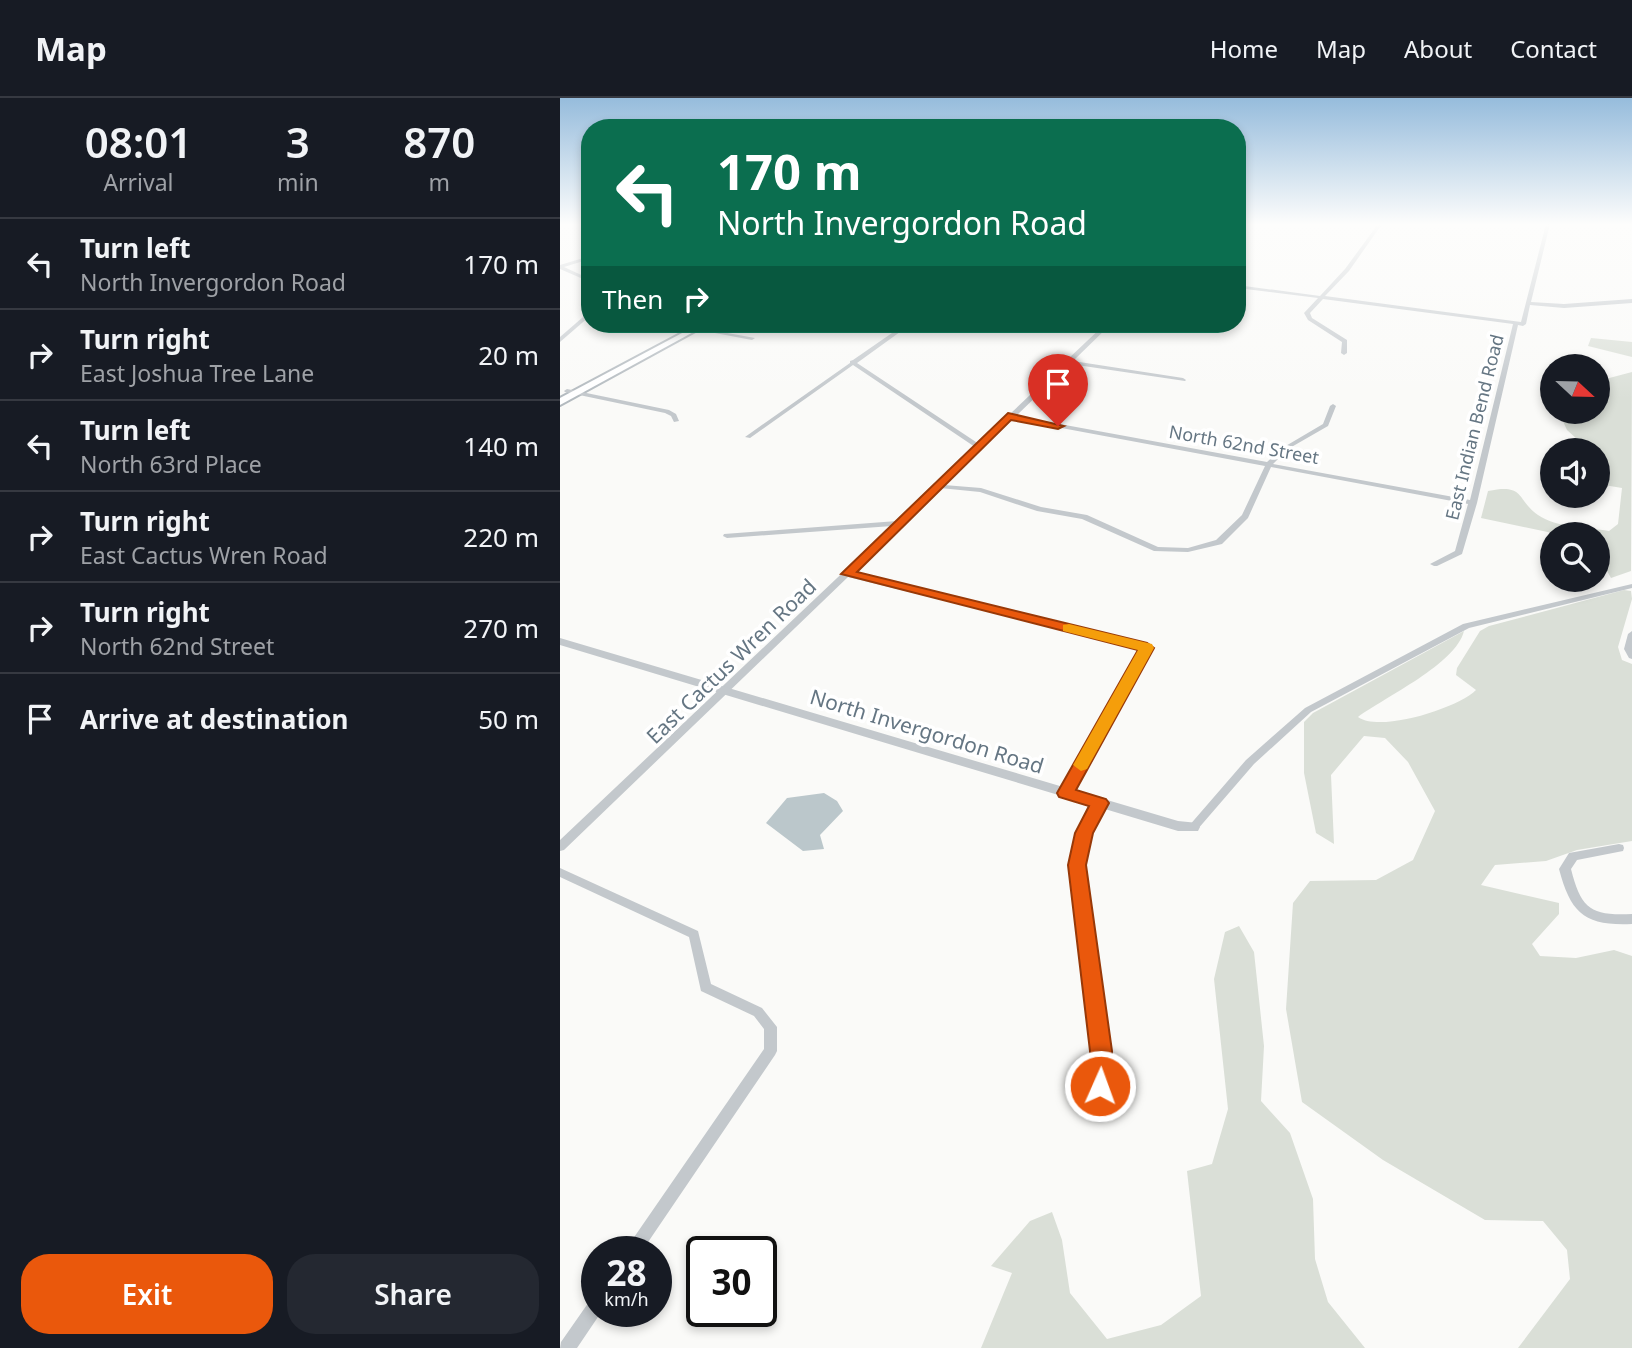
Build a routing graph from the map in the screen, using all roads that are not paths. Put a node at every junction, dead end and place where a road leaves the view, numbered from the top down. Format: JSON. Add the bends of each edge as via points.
{"nodes":[{"id":1,"x":1337,"y":282,"type":"edge"},
{"id":2,"x":1535,"y":282,"type":"edge"},
{"id":3,"x":1246,"y":287,"type":"edge"},
{"id":4,"x":1324,"y":298,"type":"junction"},
{"id":5,"x":1632,"y":301,"type":"edge"},
{"id":6,"x":1530,"y":303,"type":"junction"},
{"id":7,"x":581,"y":324,"type":"edge"},
{"id":8,"x":1520,"y":324,"type":"junction"},
{"id":9,"x":682,"y":333,"type":"edge"},
{"id":10,"x":728,"y":333,"type":"edge"},
{"id":11,"x":895,"y":333,"type":"edge"},
{"id":12,"x":1099,"y":333,"type":"edge"},
{"id":13,"x":752,"y":338,"type":"dead end"},
{"id":14,"x":560,"y":340,"type":"edge"},
{"id":15,"x":1344,"y":353,"type":"dead end"},
{"id":16,"x":852,"y":362,"type":"junction"},
{"id":17,"x":1069,"y":362,"type":"junction"},
{"id":18,"x":1183,"y":380,"type":"dead end"},
{"id":19,"x":568,"y":392,"type":"edge"},
{"id":20,"x":560,"y":402,"type":"edge"},
{"id":21,"x":1333,"y":406,"type":"dead end"},
{"id":22,"x":1008,"y":416,"type":"junction"},
{"id":23,"x":676,"y":421,"type":"dead end"},
{"id":24,"x":748,"y":437,"type":"dead end"},
{"id":25,"x":978,"y":446,"type":"junction"},
{"id":26,"x":1269,"y":464,"type":"junction"},
{"id":27,"x":937,"y":486,"type":"junction"},
{"id":28,"x":1473,"y":503,"type":"junction"},
{"id":29,"x":899,"y":523,"type":"junction"},
{"id":30,"x":727,"y":536,"type":"dead end"},
{"id":31,"x":1434,"y":564,"type":"dead end"},
{"id":32,"x":848,"y":574,"type":"junction"},
{"id":33,"x":1632,"y":586,"type":"edge"},
{"id":34,"x":1632,"y":634,"type":"edge"},
{"id":35,"x":560,"y":641,"type":"edge"},
{"id":36,"x":1632,"y":656,"type":"edge"},
{"id":37,"x":726,"y":691,"type":"junction"},
{"id":38,"x":1065,"y":793,"type":"junction"},
{"id":39,"x":1100,"y":803,"type":"junction"},
{"id":40,"x":1193,"y":828,"type":"joint"},
{"id":41,"x":560,"y":847,"type":"edge"},
{"id":42,"x":1619,"y":848,"type":"dead end"},
{"id":43,"x":560,"y":872,"type":"edge"},
{"id":44,"x":1632,"y":919,"type":"edge"},
{"id":45,"x":1090,"y":1113,"type":"dead end"},
{"id":46,"x":643,"y":1236,"type":"edge"},
{"id":47,"x":582,"y":1327,"type":"edge"},
{"id":48,"x":567,"y":1348,"type":"edge"}],
"edges":[{"from":1,"to":4,"type":"street"},
{"from":2,"to":6,"type":"street","name":"East Indian Bend Road"},
{"from":3,"to":4,"type":"street"},
{"from":4,"to":8,"type":"street"},
{"from":4,"to":15,"type":"street","via":[[1307,316],[1345,341]]},
{"from":5,"to":6,"type":"street","via":[[1564,306]]},
{"from":6,"to":8,"type":"street","name":"East Indian Bend Road"},
{"from":7,"to":14,"type":"street"},
{"from":8,"to":28,"type":"street","name":"East Indian Bend Road","via":[[1501,379]]},
{"from":9,"to":19,"type":"main road"},
{"from":10,"to":13,"type":"street"},
{"from":11,"to":16,"type":"street"},
{"from":12,"to":17,"type":"street","name":"East Cactus Wren Road"},
{"from":16,"to":24,"type":"street"},
{"from":16,"to":25,"type":"street"},
{"from":17,"to":18,"type":"street"},
{"from":17,"to":22,"type":"street","name":"East Cactus Wren Road"},
{"from":19,"to":20,"type":"main road"},
{"from":19,"to":23,"type":"street","via":[[667,411]]},
{"from":21,"to":26,"type":"street","via":[[1325,425]]},
{"from":22,"to":25,"type":"street","name":"East Cactus Wren Road"},
{"from":22,"to":26,"type":"street","name":"North 62nd Street"},
{"from":25,"to":27,"type":"street","name":"East Cactus Wren Road"},
{"from":26,"to":27,"type":"street","via":[[1245,516],[1219,542],[1188,550],[1157,549],[1084,517],[981,490]]},
{"from":26,"to":28,"type":"street","name":"North 62nd Street"},
{"from":27,"to":29,"type":"street","name":"East Cactus Wren Road"},
{"from":28,"to":31,"type":"street","name":"East Indian Bend Road","via":[[1459,552]]},
{"from":29,"to":30,"type":"street"},
{"from":29,"to":32,"type":"street","name":"East Cactus Wren Road"},
{"from":32,"to":37,"type":"street","name":"East Cactus Wren Road"},
{"from":32,"to":38,"type":"street","via":[[1147,648]]},
{"from":33,"to":40,"type":"street","name":"North Invergordon Road","via":[[1466,626],[1308,710],[1250,762]]},
{"from":34,"to":36,"type":"street","via":[[1628,649]]},
{"from":35,"to":37,"type":"street","name":"North Invergordon Road"},
{"from":37,"to":38,"type":"street","name":"North Invergordon Road"},
{"from":37,"to":41,"type":"street","name":"East Cactus Wren Road"},
{"from":38,"to":39,"type":"street","name":"North Invergordon Road"},
{"from":39,"to":40,"type":"street","name":"North Invergordon Road"},
{"from":39,"to":45,"type":"street","via":[[1081,841],[1077,865],[1101,1051],[1100,1086]]},
{"from":42,"to":44,"type":"street","via":[[1573,856],[1565,869],[1575,903],[1586,912]]},
{"from":43,"to":46,"type":"street","via":[[694,934],[705,987],[758,1012],[772,1027],[769,1051]]},
{"from":47,"to":48,"type":"street"}]}
